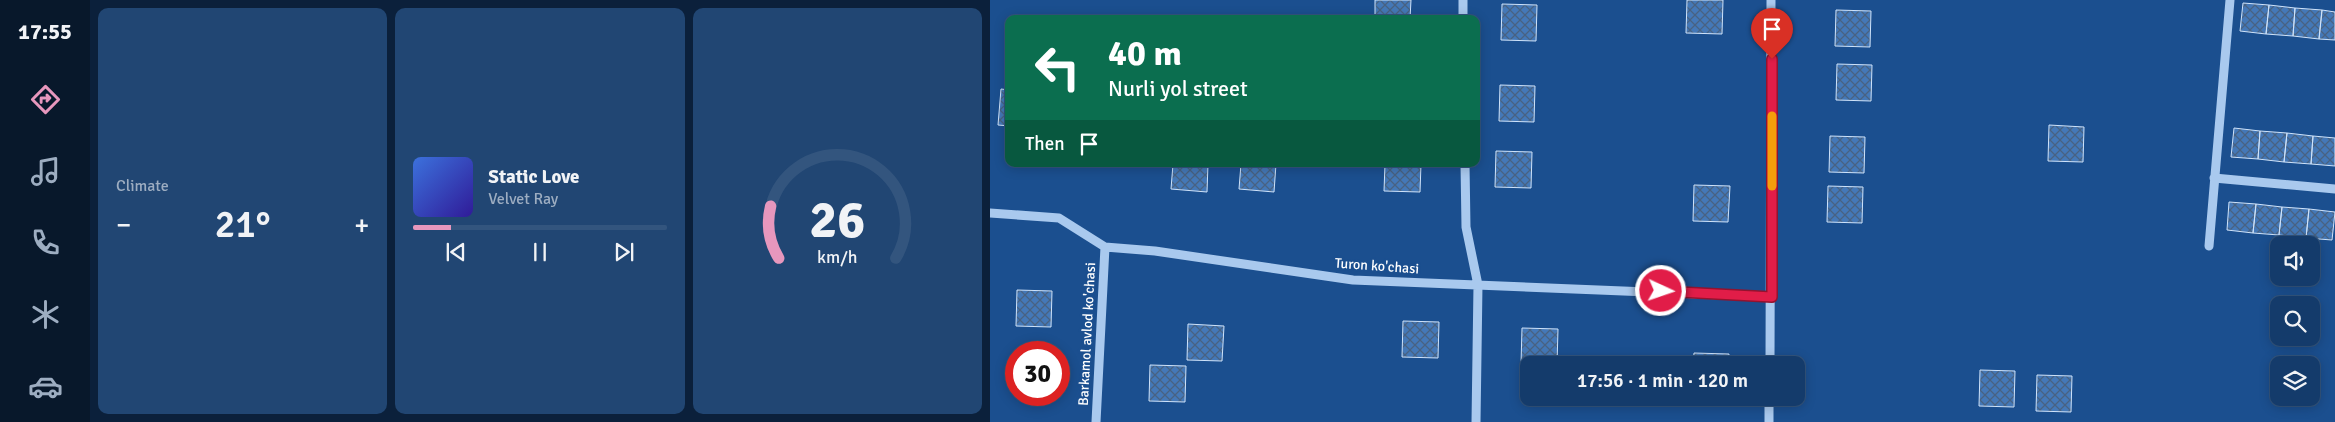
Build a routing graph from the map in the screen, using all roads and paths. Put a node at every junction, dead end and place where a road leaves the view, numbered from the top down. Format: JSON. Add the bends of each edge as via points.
{"nodes":[{"id":1,"x":1463,"y":0,"type":"edge"},
{"id":2,"x":1771,"y":0,"type":"edge"},
{"id":3,"x":2230,"y":0,"type":"edge"},
{"id":4,"x":1463,"y":15,"type":"edge"},
{"id":5,"x":1465,"y":167,"type":"edge"},
{"id":6,"x":2214,"y":178,"type":"junction"},
{"id":7,"x":2335,"y":189,"type":"edge"},
{"id":8,"x":990,"y":213,"type":"edge"},
{"id":9,"x":2209,"y":246,"type":"dead end"},
{"id":10,"x":1105,"y":247,"type":"junction"},
{"id":11,"x":1478,"y":284,"type":"junction"},
{"id":12,"x":1772,"y":297,"type":"junction"},
{"id":13,"x":1770,"y":356,"type":"edge"},
{"id":14,"x":1770,"y":406,"type":"edge"},
{"id":15,"x":1096,"y":422,"type":"edge"},
{"id":16,"x":1476,"y":422,"type":"edge"},
{"id":17,"x":1769,"y":422,"type":"edge"}],
"edges":[{"from":1,"to":4,"type":"street"},
{"from":2,"to":12,"type":"street"},
{"from":3,"to":6,"type":"street"},
{"from":5,"to":11,"type":"street","via":[[1466,227]]},
{"from":6,"to":7,"type":"street"},
{"from":6,"to":9,"type":"street"},
{"from":8,"to":10,"type":"street","name":"Turon ko'chasi","via":[[1059,218]]},
{"from":10,"to":11,"type":"street","name":"Turon ko'chasi","via":[[1353,280]]},
{"from":10,"to":15,"type":"street","name":"Barkamol avlod ko'chasi"},
{"from":11,"to":12,"type":"street","name":"Turon ko'chasi"},
{"from":11,"to":16,"type":"street"},
{"from":12,"to":13,"type":"street"},
{"from":14,"to":17,"type":"street"}]}
